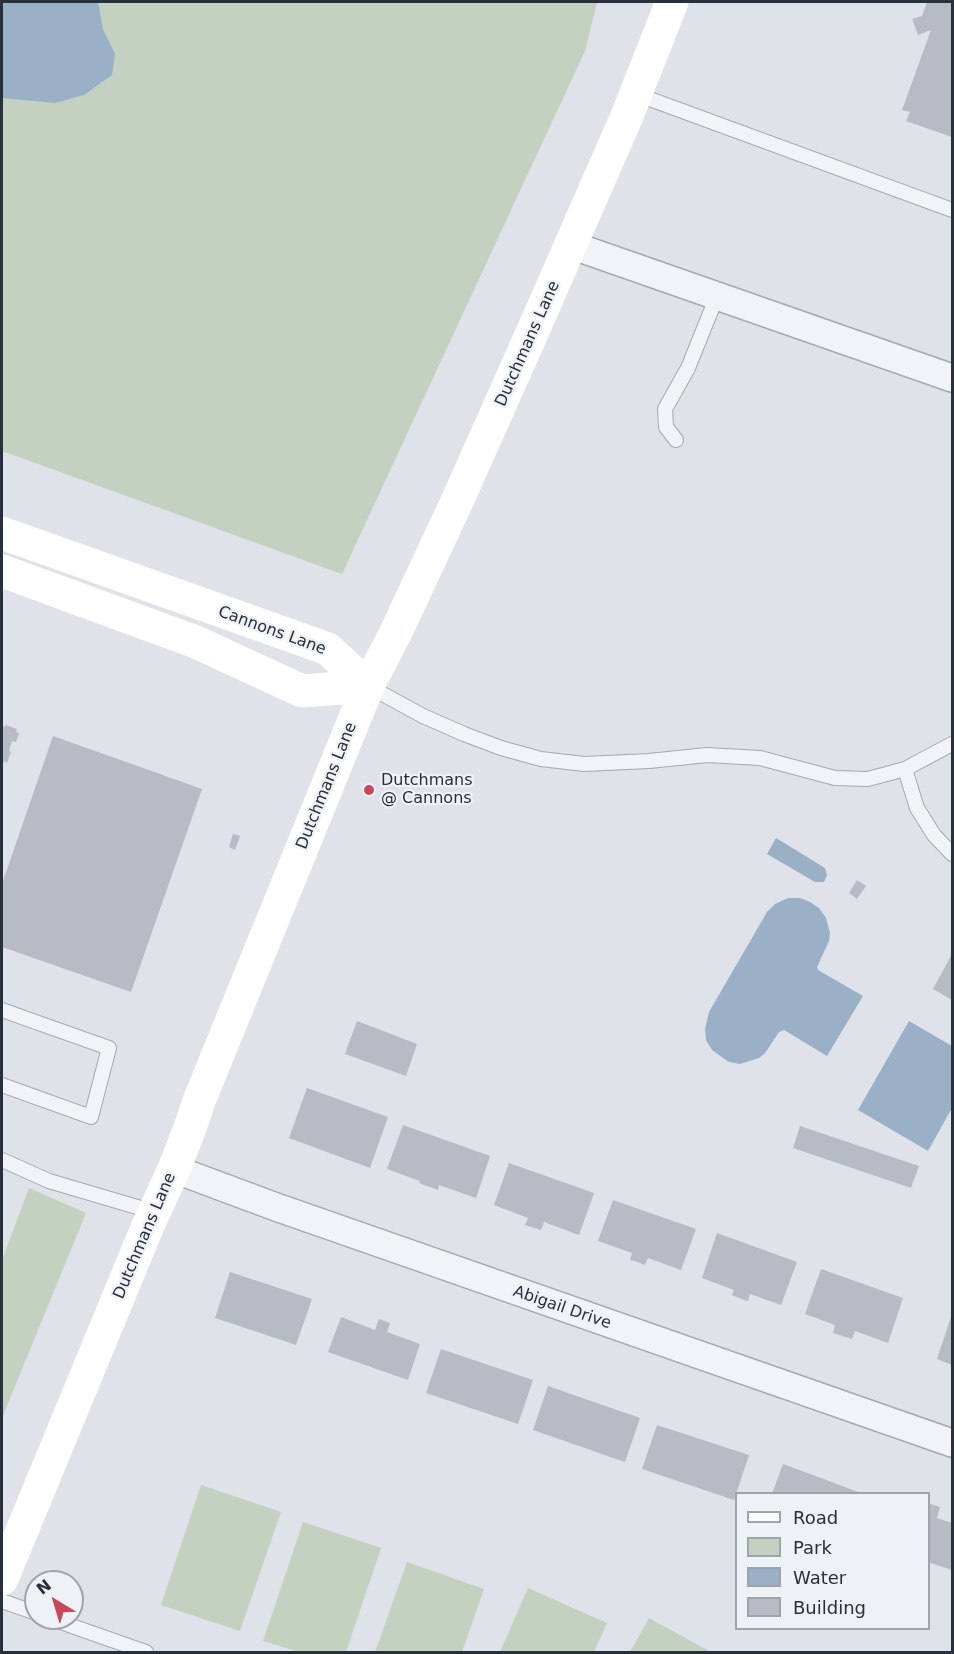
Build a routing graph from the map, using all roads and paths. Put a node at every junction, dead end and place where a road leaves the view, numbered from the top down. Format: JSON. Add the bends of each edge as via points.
{"nodes":[{"id":1,"x":672,"y":2,"type":"edge"},
{"id":2,"x":636,"y":94,"type":"junction"},
{"id":3,"x":952,"y":210,"type":"edge"},
{"id":4,"x":571,"y":245,"type":"junction"},
{"id":5,"x":717,"y":296,"type":"junction"},
{"id":6,"x":952,"y":378,"type":"edge"},
{"id":7,"x":676,"y":440,"type":"dead end"},
{"id":8,"x":2,"y":533,"type":"edge"},
{"id":9,"x":2,"y":571,"type":"edge"},
{"id":10,"x":368,"y":686,"type":"junction"},
{"id":11,"x":952,"y":744,"type":"edge"},
{"id":12,"x":905,"y":769,"type":"junction"},
{"id":13,"x":952,"y":854,"type":"edge"},
{"id":14,"x":2,"y":1010,"type":"edge"},
{"id":15,"x":2,"y":1085,"type":"edge"},
{"id":16,"x":2,"y":1160,"type":"edge"},
{"id":17,"x":174,"y":1169,"type":"junction"},
{"id":18,"x":154,"y":1212,"type":"junction"},
{"id":19,"x":952,"y":1443,"type":"edge"},
{"id":20,"x":2,"y":1579,"type":"edge"},
{"id":21,"x":2,"y":1601,"type":"edge"},
{"id":22,"x":24,"y":1609,"type":"edge"},
{"id":23,"x":77,"y":1630,"type":"edge"},
{"id":24,"x":119,"y":1648,"type":"edge"},
{"id":25,"x":146,"y":1653,"type":"edge"}],
"edges":[{"from":1,"to":2,"type":"main road","name":"Dutchmans Lane"},
{"from":2,"to":3,"type":"lane"},
{"from":2,"to":4,"type":"main road","name":"Dutchmans Lane"},
{"from":4,"to":5,"type":"street"},
{"from":4,"to":10,"type":"main road","name":"Dutchmans Lane","via":[[449,518]]},
{"from":5,"to":6,"type":"street"},
{"from":5,"to":7,"type":"lane","via":[[688,368],[665,409],[666,427]]},
{"from":8,"to":10,"type":"main road","name":"Cannons Lane","via":[[328,649]]},
{"from":9,"to":10,"type":"main road","via":[[196,642],[302,692]]},
{"from":10,"to":12,"type":"lane","via":[[464,734],[541,759],[584,765],[707,755],[760,758],[835,778],[857,779]]},
{"from":10,"to":17,"type":"main road","name":"Dutchmans Lane"},
{"from":11,"to":12,"type":"lane"},
{"from":12,"to":13,"type":"lane","via":[[917,808]]},
{"from":14,"to":15,"type":"lane","via":[[109,1048],[91,1117]]},
{"from":16,"to":18,"type":"lane","via":[[49,1180]]},
{"from":17,"to":18,"type":"main road","name":"Dutchmans Lane"},
{"from":17,"to":19,"type":"street","name":"Abigail Drive"},
{"from":18,"to":20,"type":"main road","name":"Dutchmans Lane"},
{"from":21,"to":22,"type":"lane"},
{"from":23,"to":24,"type":"lane"},
{"from":24,"to":25,"type":"lane"}]}
